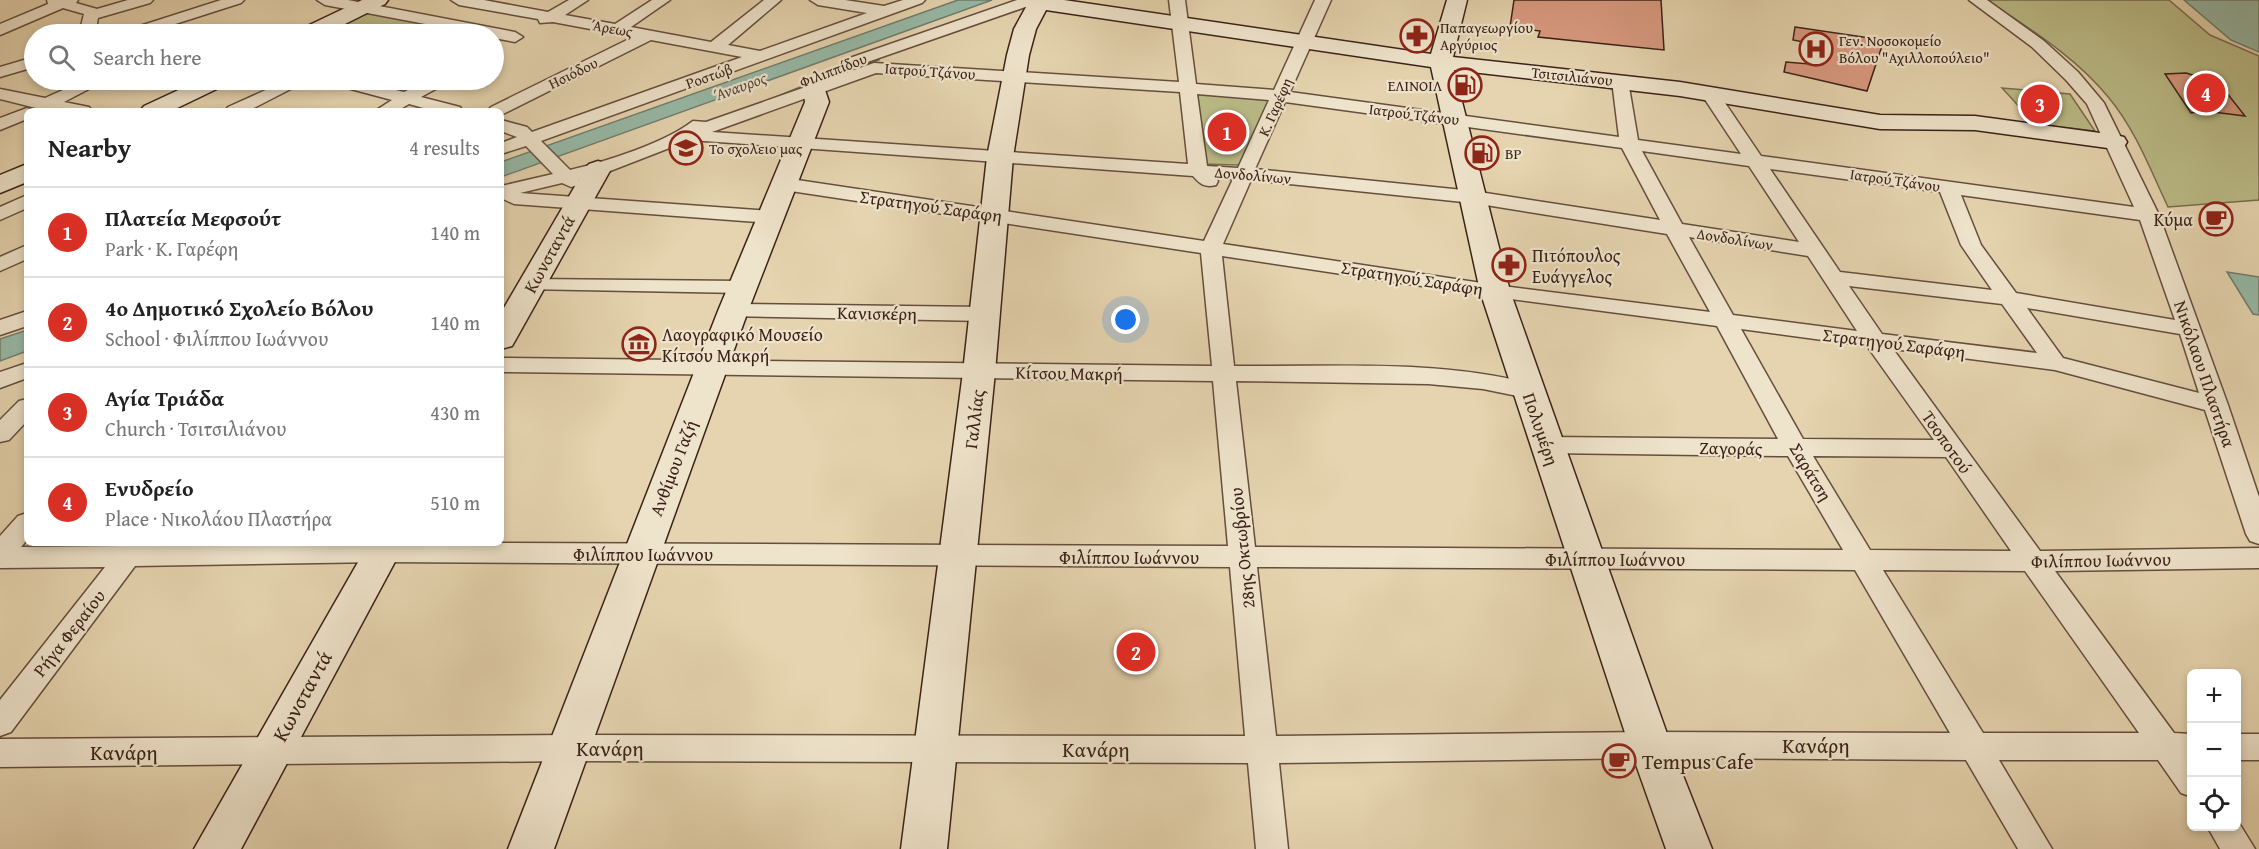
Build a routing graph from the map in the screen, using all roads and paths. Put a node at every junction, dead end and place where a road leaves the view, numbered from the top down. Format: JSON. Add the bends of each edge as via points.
{"nodes":[{"id":1,"x":145,"y":0,"type":"edge"},
{"id":2,"x":236,"y":0,"type":"edge"},
{"id":3,"x":459,"y":0,"type":"edge"},
{"id":4,"x":580,"y":0,"type":"edge"},
{"id":5,"x":662,"y":0,"type":"edge"},
{"id":6,"x":773,"y":0,"type":"edge"},
{"id":7,"x":818,"y":0,"type":"edge"},
{"id":8,"x":916,"y":0,"type":"edge"},
{"id":9,"x":1177,"y":0,"type":"edge"},
{"id":10,"x":1323,"y":0,"type":"edge"},
{"id":11,"x":1457,"y":0,"type":"edge"},
{"id":12,"x":1977,"y":0,"type":"edge"},
{"id":13,"x":61,"y":1,"type":"edge"},
{"id":14,"x":333,"y":1,"type":"edge"},
{"id":15,"x":1037,"y":1,"type":"edge"},
{"id":16,"x":497,"y":3,"type":"edge"},
{"id":17,"x":371,"y":4,"type":"edge"},
{"id":18,"x":887,"y":11,"type":"junction"},
{"id":19,"x":91,"y":15,"type":"junction"},
{"id":20,"x":550,"y":17,"type":"junction"},
{"id":21,"x":445,"y":23,"type":"joint"},
{"id":22,"x":89,"y":24,"type":"edge"},
{"id":23,"x":161,"y":24,"type":"edge"},
{"id":24,"x":330,"y":24,"type":"edge"},
{"id":25,"x":450,"y":24,"type":"edge"},
{"id":26,"x":1181,"y":24,"type":"junction"},
{"id":27,"x":618,"y":29,"type":"junction"},
{"id":28,"x":0,"y":30,"type":"edge"},
{"id":29,"x":504,"y":35,"type":"edge"},
{"id":30,"x":649,"y":35,"type":"junction"},
{"id":31,"x":515,"y":37,"type":"junction"},
{"id":32,"x":1304,"y":42,"type":"junction"},
{"id":33,"x":504,"y":43,"type":"edge"},
{"id":34,"x":715,"y":47,"type":"junction"},
{"id":35,"x":765,"y":56,"type":"junction"},
{"id":36,"x":1441,"y":62,"type":"junction"},
{"id":37,"x":24,"y":65,"type":"edge"},
{"id":38,"x":0,"y":72,"type":"edge"},
{"id":39,"x":1013,"y":77,"type":"junction"},
{"id":40,"x":1620,"y":81,"type":"junction"},
{"id":41,"x":1189,"y":88,"type":"junction"},
{"id":42,"x":815,"y":89,"type":"junction"},
{"id":43,"x":76,"y":90,"type":"edge"},
{"id":44,"x":196,"y":90,"type":"edge"},
{"id":45,"x":279,"y":90,"type":"edge"},
{"id":46,"x":380,"y":90,"type":"edge"},
{"id":47,"x":421,"y":90,"type":"edge"},
{"id":48,"x":1711,"y":95,"type":"junction"},
{"id":49,"x":2,"y":96,"type":"edge"},
{"id":50,"x":1279,"y":96,"type":"junction"},
{"id":51,"x":408,"y":97,"type":"junction"},
{"id":52,"x":48,"y":103,"type":"junction"},
{"id":53,"x":37,"y":108,"type":"edge"},
{"id":54,"x":70,"y":108,"type":"edge"},
{"id":55,"x":158,"y":108,"type":"edge"},
{"id":56,"x":240,"y":108,"type":"edge"},
{"id":57,"x":389,"y":108,"type":"edge"},
{"id":58,"x":444,"y":108,"type":"edge"},
{"id":59,"x":503,"y":108,"type":"edge"},
{"id":60,"x":24,"y":114,"type":"edge"},
{"id":61,"x":1453,"y":119,"type":"junction"},
{"id":62,"x":0,"y":124,"type":"edge"},
{"id":63,"x":504,"y":125,"type":"edge"},
{"id":64,"x":686,"y":135,"type":"junction"},
{"id":65,"x":533,"y":142,"type":"junction"},
{"id":66,"x":2115,"y":142,"type":"junction"},
{"id":67,"x":801,"y":143,"type":"junction"},
{"id":68,"x":1629,"y":143,"type":"junction"},
{"id":69,"x":504,"y":148,"type":"edge"},
{"id":70,"x":1000,"y":157,"type":"junction"},
{"id":71,"x":1757,"y":161,"type":"junction"},
{"id":72,"x":598,"y":169,"type":"joint"},
{"id":73,"x":1198,"y":170,"type":"junction"},
{"id":74,"x":24,"y":173,"type":"edge"},
{"id":75,"x":1241,"y":182,"type":"junction"},
{"id":76,"x":568,"y":183,"type":"junction"},
{"id":77,"x":784,"y":184,"type":"junction"},
{"id":78,"x":0,"y":185,"type":"edge"},
{"id":79,"x":1948,"y":187,"type":"junction"},
{"id":80,"x":504,"y":191,"type":"edge"},
{"id":81,"x":1473,"y":197,"type":"junction"},
{"id":82,"x":24,"y":202,"type":"edge"},
{"id":83,"x":0,"y":214,"type":"edge"},
{"id":84,"x":994,"y":215,"type":"junction"},
{"id":85,"x":2149,"y":215,"type":"junction"},
{"id":86,"x":771,"y":217,"type":"junction"},
{"id":87,"x":1675,"y":229,"type":"junction"},
{"id":88,"x":1211,"y":247,"type":"junction"},
{"id":89,"x":1816,"y":251,"type":"junction"},
{"id":90,"x":24,"y":253,"type":"edge"},
{"id":91,"x":0,"y":265,"type":"edge"},
{"id":92,"x":1834,"y":278,"type":"junction"},
{"id":93,"x":531,"y":285,"type":"junction"},
{"id":94,"x":1495,"y":291,"type":"junction"},
{"id":95,"x":2008,"y":298,"type":"junction"},
{"id":96,"x":738,"y":299,"type":"junction"},
{"id":97,"x":985,"y":314,"type":"junction"},
{"id":98,"x":24,"y":318,"type":"edge"},
{"id":99,"x":1726,"y":322,"type":"junction"},
{"id":100,"x":0,"y":328,"type":"edge"},
{"id":101,"x":2190,"y":329,"type":"junction"},
{"id":102,"x":504,"y":334,"type":"edge"},
{"id":103,"x":1876,"y":342,"type":"junction"},
{"id":104,"x":2055,"y":363,"type":"junction"},
{"id":105,"x":504,"y":365,"type":"edge"},
{"id":106,"x":711,"y":368,"type":"junction"},
{"id":107,"x":24,"y":371,"type":"edge"},
{"id":108,"x":979,"y":372,"type":"junction"},
{"id":109,"x":1224,"y":375,"type":"junction"},
{"id":110,"x":0,"y":380,"type":"edge"},
{"id":111,"x":1527,"y":390,"type":"junction"},
{"id":112,"x":2216,"y":405,"type":"junction"},
{"id":113,"x":24,"y":410,"type":"edge"},
{"id":114,"x":0,"y":434,"type":"edge"},
{"id":115,"x":1546,"y":445,"type":"junction"},
{"id":116,"x":1796,"y":449,"type":"junction"},
{"id":117,"x":1951,"y":449,"type":"junction"},
{"id":118,"x":24,"y":526,"type":"edge"},
{"id":119,"x":2259,"y":534,"type":"edge"},
{"id":120,"x":385,"y":548,"type":"edge"},
{"id":121,"x":134,"y":549,"type":"edge"},
{"id":122,"x":0,"y":553,"type":"edge"},
{"id":123,"x":641,"y":554,"type":"junction"},
{"id":124,"x":958,"y":556,"type":"junction"},
{"id":125,"x":1242,"y":557,"type":"junction"},
{"id":126,"x":0,"y":558,"type":"edge"},
{"id":127,"x":2259,"y":558,"type":"edge"},
{"id":128,"x":1587,"y":559,"type":"junction"},
{"id":129,"x":1865,"y":560,"type":"junction"},
{"id":130,"x":2032,"y":561,"type":"junction"},
{"id":131,"x":0,"y":723,"type":"edge"},
{"id":132,"x":1650,"y":745,"type":"junction"},
{"id":133,"x":1975,"y":745,"type":"junction"},
{"id":134,"x":2179,"y":747,"type":"edge"},
{"id":135,"x":2241,"y":747,"type":"edge"},
{"id":136,"x":2259,"y":747,"type":"edge"},
{"id":137,"x":568,"y":748,"type":"junction"},
{"id":138,"x":935,"y":749,"type":"junction"},
{"id":139,"x":1262,"y":750,"type":"junction"},
{"id":140,"x":271,"y":751,"type":"junction"},
{"id":141,"x":0,"y":753,"type":"edge"},
{"id":142,"x":2190,"y":777,"type":"edge"},
{"id":143,"x":2226,"y":831,"type":"edge"},
{"id":144,"x":217,"y":849,"type":"edge"},
{"id":145,"x":531,"y":849,"type":"edge"},
{"id":146,"x":924,"y":849,"type":"edge"},
{"id":147,"x":1272,"y":849,"type":"edge"},
{"id":148,"x":1689,"y":849,"type":"edge"},
{"id":149,"x":2036,"y":849,"type":"edge"},
{"id":150,"x":2239,"y":849,"type":"edge"}],
"edges":[{"from":1,"to":19,"type":"street"},
{"from":2,"to":23,"type":"street"},
{"from":3,"to":16,"type":"street","name":"Άρεως"},
{"from":4,"to":20,"type":"street"},
{"from":5,"to":27,"type":"street"},
{"from":6,"to":34,"type":"street"},
{"from":7,"to":18,"type":"street"},
{"from":8,"to":18,"type":"street","name":"Ροστώβ"},
{"from":9,"to":26,"type":"street"},
{"from":10,"to":32,"type":"street","name":"Κ. Γαρέφη"},
{"from":11,"to":36,"type":"street","name":"Πολυμέρη"},
{"from":12,"to":66,"type":"street","name":"Νικόλαου Πλαστήρα","via":[[2014,24],[2072,76],[2095,103]]},
{"from":13,"to":19,"type":"street","via":[[91,11]]},
{"from":13,"to":28,"type":"street"},
{"from":14,"to":17,"type":"street"},
{"from":15,"to":26,"type":"street","name":"Τσιτσιλιάνου"},
{"from":15,"to":39,"type":"street","name":"Γαλλίας","via":[[1025,29]]},
{"from":15,"to":64,"type":"street","name":"Φιλιππίδου","via":[[888,48],[700,124]]},
{"from":16,"to":20,"type":"street","name":"Άρεως"},
{"from":17,"to":21,"type":"street"},
{"from":17,"to":24,"type":"street"},
{"from":18,"to":35,"type":"street","name":"Ροστώβ"},
{"from":19,"to":22,"type":"street"},
{"from":20,"to":27,"type":"street","name":"Άρεως"},
{"from":20,"to":31,"type":"street"},
{"from":21,"to":25,"type":"street"},
{"from":26,"to":32,"type":"street","name":"Τσιτσιλιάνου"},
{"from":26,"to":41,"type":"street"},
{"from":27,"to":30,"type":"street","name":"Άρεως"},
{"from":29,"to":31,"type":"street"},
{"from":30,"to":34,"type":"street","name":"Άρεως"},
{"from":30,"to":59,"type":"street","name":"Ησιόδου"},
{"from":31,"to":33,"type":"street"},
{"from":32,"to":36,"type":"street","name":"Τσιτσιλιάνου"},
{"from":32,"to":50,"type":"street","name":"Κ. Γαρέφη"},
{"from":34,"to":35,"type":"street","name":"Άρεως"},
{"from":35,"to":65,"type":"street","name":"Ροστώβ"},
{"from":36,"to":40,"type":"street","name":"Τσιτσιλιάνου"},
{"from":36,"to":61,"type":"street","name":"Πολυμέρη"},
{"from":37,"to":38,"type":"street"},
{"from":39,"to":41,"type":"street","name":"Ιατρού Τζάνου"},
{"from":39,"to":42,"type":"street","name":"Ιατρού Τζάνου","via":[[874,68]]},
{"from":39,"to":70,"type":"street","name":"Γαλλίας"},
{"from":40,"to":48,"type":"street","name":"Τσιτσιλιάνου"},
{"from":40,"to":68,"type":"street","name":"Σαράτση"},
{"from":41,"to":50,"type":"street","name":"Ιατρού Τζάνου"},
{"from":41,"to":73,"type":"street"},
{"from":42,"to":64,"type":"street","name":"Ιατρού Τζάνου"},
{"from":42,"to":67,"type":"street","name":"Ανθίμου Γαζή","via":[[817,102]]},
{"from":43,"to":52,"type":"street"},
{"from":44,"to":55,"type":"street"},
{"from":45,"to":56,"type":"street"},
{"from":46,"to":51,"type":"street"},
{"from":47,"to":51,"type":"street"},
{"from":48,"to":66,"type":"street","name":"Τσιτσιλιάνου","via":[[1880,122],[1975,123]]},
{"from":48,"to":71,"type":"street","name":"Τσοποτού"},
{"from":49,"to":52,"type":"street"},
{"from":50,"to":61,"type":"street","name":"Ιατρού Τζάνου"},
{"from":50,"to":75,"type":"street","name":"Κ. Γαρέφη"},
{"from":51,"to":57,"type":"street"},
{"from":51,"to":58,"type":"street"},
{"from":52,"to":53,"type":"street"},
{"from":52,"to":54,"type":"street"},
{"from":60,"to":62,"type":"street"},
{"from":61,"to":68,"type":"street","name":"Ιατρού Τζάνου"},
{"from":61,"to":81,"type":"street","name":"Πολυμέρη"},
{"from":63,"to":65,"type":"street","via":[[519,130]]},
{"from":64,"to":67,"type":"street","name":"Δονδολίνων"},
{"from":64,"to":72,"type":"street","name":"Φιλιππίδου"},
{"from":65,"to":69,"type":"street","name":"Ροστώβ"},
{"from":65,"to":76,"type":"street"},
{"from":66,"to":85,"type":"street","name":"Νικόλαου Πλαστήρα"},
{"from":67,"to":70,"type":"street","name":"Δονδολίνων"},
{"from":67,"to":77,"type":"street","name":"Ανθίμου Γαζή"},
{"from":68,"to":71,"type":"street","name":"Ιατρού Τζάνου"},
{"from":68,"to":87,"type":"street","name":"Σαράτση"},
{"from":70,"to":73,"type":"street","name":"Δονδολίνων"},
{"from":70,"to":84,"type":"street","name":"Γαλλίας"},
{"from":71,"to":79,"type":"street","name":"Ιατρού Τζάνου"},
{"from":71,"to":89,"type":"street","name":"Τσοποτού"},
{"from":72,"to":76,"type":"street","name":"Κωνσταντά"},
{"from":73,"to":75,"type":"street","name":"Δονδολίνων"},
{"from":74,"to":78,"type":"street"},
{"from":75,"to":81,"type":"street","name":"Δονδολίνων"},
{"from":75,"to":88,"type":"street","name":"Κ. Γαρέφη"},
{"from":76,"to":80,"type":"street"},
{"from":76,"to":80,"type":"street","via":[[520,200]]},
{"from":76,"to":86,"type":"street"},
{"from":76,"to":93,"type":"street","name":"Κωνσταντά"},
{"from":77,"to":84,"type":"street","name":"Στρατηγού Σαράφη"},
{"from":77,"to":86,"type":"street","name":"Ανθίμου Γαζή"},
{"from":79,"to":85,"type":"street","name":"Ιατρού Τζάνου"},
{"from":79,"to":95,"type":"street","via":[[1971,245]]},
{"from":81,"to":87,"type":"street","name":"Δονδολίνων"},
{"from":81,"to":94,"type":"street","name":"Πολυμέρη"},
{"from":82,"to":83,"type":"street"},
{"from":84,"to":88,"type":"street","name":"Στρατηγού Σαράφη"},
{"from":84,"to":97,"type":"street","name":"Γαλλίας"},
{"from":85,"to":101,"type":"street","name":"Νικόλαου Πλαστήρα"},
{"from":86,"to":96,"type":"street","name":"Ανθίμου Γαζή"},
{"from":87,"to":89,"type":"street","name":"Δονδολίνων"},
{"from":87,"to":99,"type":"street","name":"Σαράτση"},
{"from":88,"to":94,"type":"street","name":"Στρατηγού Σαράφη"},
{"from":88,"to":109,"type":"street","name":"28ης Οκτωβρίου"},
{"from":89,"to":92,"type":"street","name":"Τσοποτού"},
{"from":90,"to":91,"type":"street"},
{"from":92,"to":95,"type":"street"},
{"from":92,"to":103,"type":"street","name":"Τσοποτού"},
{"from":93,"to":96,"type":"street","name":"Κανισκέρη"},
{"from":93,"to":102,"type":"street","name":"Κωνσταντά"},
{"from":94,"to":99,"type":"street","name":"Στρατηγού Σαράφη"},
{"from":94,"to":111,"type":"street","name":"Πολυμέρη"},
{"from":95,"to":101,"type":"street"},
{"from":95,"to":104,"type":"street"},
{"from":96,"to":97,"type":"street","name":"Κανισκέρη"},
{"from":96,"to":106,"type":"street","name":"Ανθίμου Γαζή"},
{"from":97,"to":108,"type":"street","name":"Γαλλίας"},
{"from":98,"to":100,"type":"street"},
{"from":99,"to":103,"type":"street","name":"Στρατηγού Σαράφη"},
{"from":99,"to":116,"type":"street","name":"Σαράτση"},
{"from":101,"to":112,"type":"street","name":"Νικόλαου Πλαστήρα"},
{"from":103,"to":104,"type":"street","name":"Στρατηγού Σαράφη"},
{"from":103,"to":117,"type":"street","name":"Τσοποτού"},
{"from":104,"to":112,"type":"street","name":"Στρατηγού Σαράφη"},
{"from":105,"to":106,"type":"street","name":"Κίτσου Μακρή"},
{"from":106,"to":108,"type":"street","name":"Κίτσου Μακρή"},
{"from":106,"to":123,"type":"street","name":"Ανθίμου Γαζή"},
{"from":107,"to":110,"type":"street"},
{"from":108,"to":109,"type":"street","name":"Κίτσου Μακρή"},
{"from":108,"to":124,"type":"street","name":"Γαλλίας"},
{"from":109,"to":111,"type":"street","name":"Κίτσου Μακρή","via":[[1437,377]]},
{"from":109,"to":125,"type":"street","name":"28ης Οκτωβρίου"},
{"from":111,"to":115,"type":"street","name":"Πολυμέρη"},
{"from":112,"to":119,"type":"street","name":"Νικόλαου Πλαστήρα"},
{"from":113,"to":114,"type":"street"},
{"from":115,"to":116,"type":"street","name":"Ζαγοράς"},
{"from":115,"to":128,"type":"street","name":"Πολυμέρη"},
{"from":116,"to":117,"type":"street","name":"Ζαγοράς"},
{"from":116,"to":129,"type":"street","name":"Σαράτση"},
{"from":117,"to":130,"type":"street","name":"Τσοποτού"},
{"from":118,"to":122,"type":"street"},
{"from":120,"to":121,"type":"street","name":"Φιλίππου Ιωάννου"},
{"from":120,"to":123,"type":"street","name":"Φιλίππου Ιωάννου"},
{"from":120,"to":140,"type":"street","name":"Κωνσταντά"},
{"from":121,"to":126,"type":"street","name":"Φιλίππου Ιωάννου"},
{"from":121,"to":131,"type":"street","name":"Ρήγα Φεραίου"},
{"from":123,"to":124,"type":"street","name":"Φιλίππου Ιωάννου"},
{"from":123,"to":137,"type":"street","name":"Ανθίμου Γαζή"},
{"from":124,"to":125,"type":"street","name":"Φιλίππου Ιωάννου"},
{"from":124,"to":138,"type":"street","name":"Γαλλίας"},
{"from":125,"to":128,"type":"street","name":"Φιλίππου Ιωάννου"},
{"from":125,"to":139,"type":"street","name":"28ης Οκτωβρίου"},
{"from":127,"to":130,"type":"street","name":"Φιλίππου Ιωάννου"},
{"from":128,"to":129,"type":"street","name":"Φιλίππου Ιωάννου"},
{"from":128,"to":132,"type":"street","name":"Πολυμέρη"},
{"from":129,"to":130,"type":"street","name":"Φιλίππου Ιωάννου"},
{"from":129,"to":133,"type":"street","name":"Σαράτση"},
{"from":130,"to":134,"type":"street","name":"Τσοποτού"},
{"from":132,"to":133,"type":"street","name":"Κανάρη"},
{"from":132,"to":139,"type":"street","name":"Κανάρη"},
{"from":132,"to":148,"type":"street","name":"Πολυμέρη"},
{"from":133,"to":134,"type":"street","name":"Κανάρη"},
{"from":133,"to":149,"type":"street","name":"Σαράτση"},
{"from":134,"to":142,"type":"street","name":"Τσοποτού"},
{"from":135,"to":136,"type":"street"},
{"from":137,"to":138,"type":"street","name":"Κανάρη"},
{"from":137,"to":140,"type":"street","name":"Κανάρη"},
{"from":137,"to":145,"type":"street","name":"Ανθίμου Γαζή"},
{"from":138,"to":139,"type":"street","name":"Κανάρη"},
{"from":138,"to":146,"type":"street","name":"Γαλλίας"},
{"from":139,"to":147,"type":"street","name":"28ης Οκτωβρίου"},
{"from":140,"to":141,"type":"street","name":"Κανάρη"},
{"from":140,"to":144,"type":"street","name":"Κωνσταντά"},
{"from":143,"to":150,"type":"street"}]}
